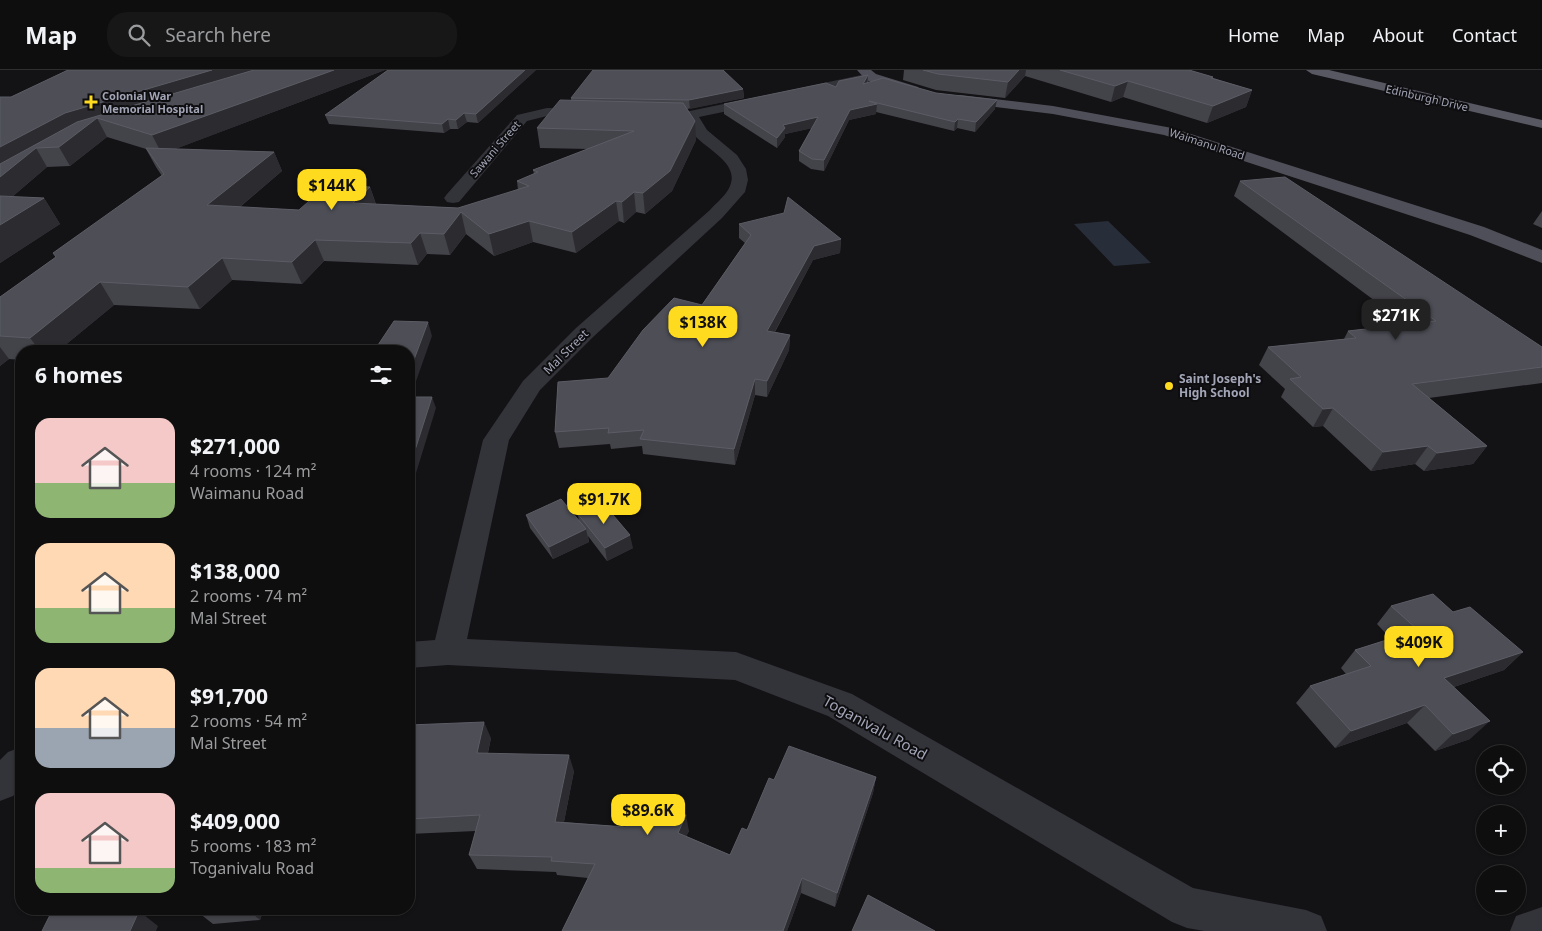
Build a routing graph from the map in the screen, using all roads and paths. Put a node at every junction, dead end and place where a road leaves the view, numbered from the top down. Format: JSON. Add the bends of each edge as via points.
{"nodes":[{"id":1,"x":1312,"y":70,"type":"edge"},
{"id":2,"x":867,"y":73,"type":"edge"},
{"id":3,"x":926,"y":93,"type":"edge"},
{"id":4,"x":944,"y":97,"type":"edge"},
{"id":5,"x":604,"y":113,"type":"edge"},
{"id":6,"x":662,"y":114,"type":"edge"},
{"id":7,"x":690,"y":115,"type":"junction"},
{"id":8,"x":1542,"y":124,"type":"edge"},
{"id":9,"x":452,"y":198,"type":"dead end"},
{"id":10,"x":1542,"y":257,"type":"edge"},
{"id":11,"x":448,"y":652,"type":"junction"},
{"id":12,"x":415,"y":655,"type":"edge"},
{"id":13,"x":15,"y":770,"type":"edge"},
{"id":14,"x":0,"y":784,"type":"edge"},
{"id":15,"x":1542,"y":928,"type":"edge"},
{"id":16,"x":1306,"y":931,"type":"edge"},
{"id":17,"x":1531,"y":931,"type":"edge"}],
"edges":[{"from":1,"to":8,"type":"highway","name":"Edinburgh Drive"},
{"from":2,"to":3,"type":"main road"},
{"from":2,"to":7,"type":"street"},
{"from":4,"to":10,"type":"main road","name":"Waimanu Road","via":[[1053,110],[1167,131],[1460,225]]},
{"from":5,"to":9,"type":"street","name":"Sawani Street","via":[[547,112],[522,118]]},
{"from":6,"to":7,"type":"street"},
{"from":7,"to":11,"type":"street","name":"Mal Street","via":[[701,133],[732,158],[740,180],[736,192],[531,386],[496,440]]},
{"from":11,"to":12,"type":"street","name":"Toganivalu Road"},
{"from":11,"to":16,"type":"street","name":"Toganivalu Road","via":[[736,666],[840,705],[1187,907]]},
{"from":13,"to":14,"type":"street"},
{"from":15,"to":17,"type":"street"}]}
